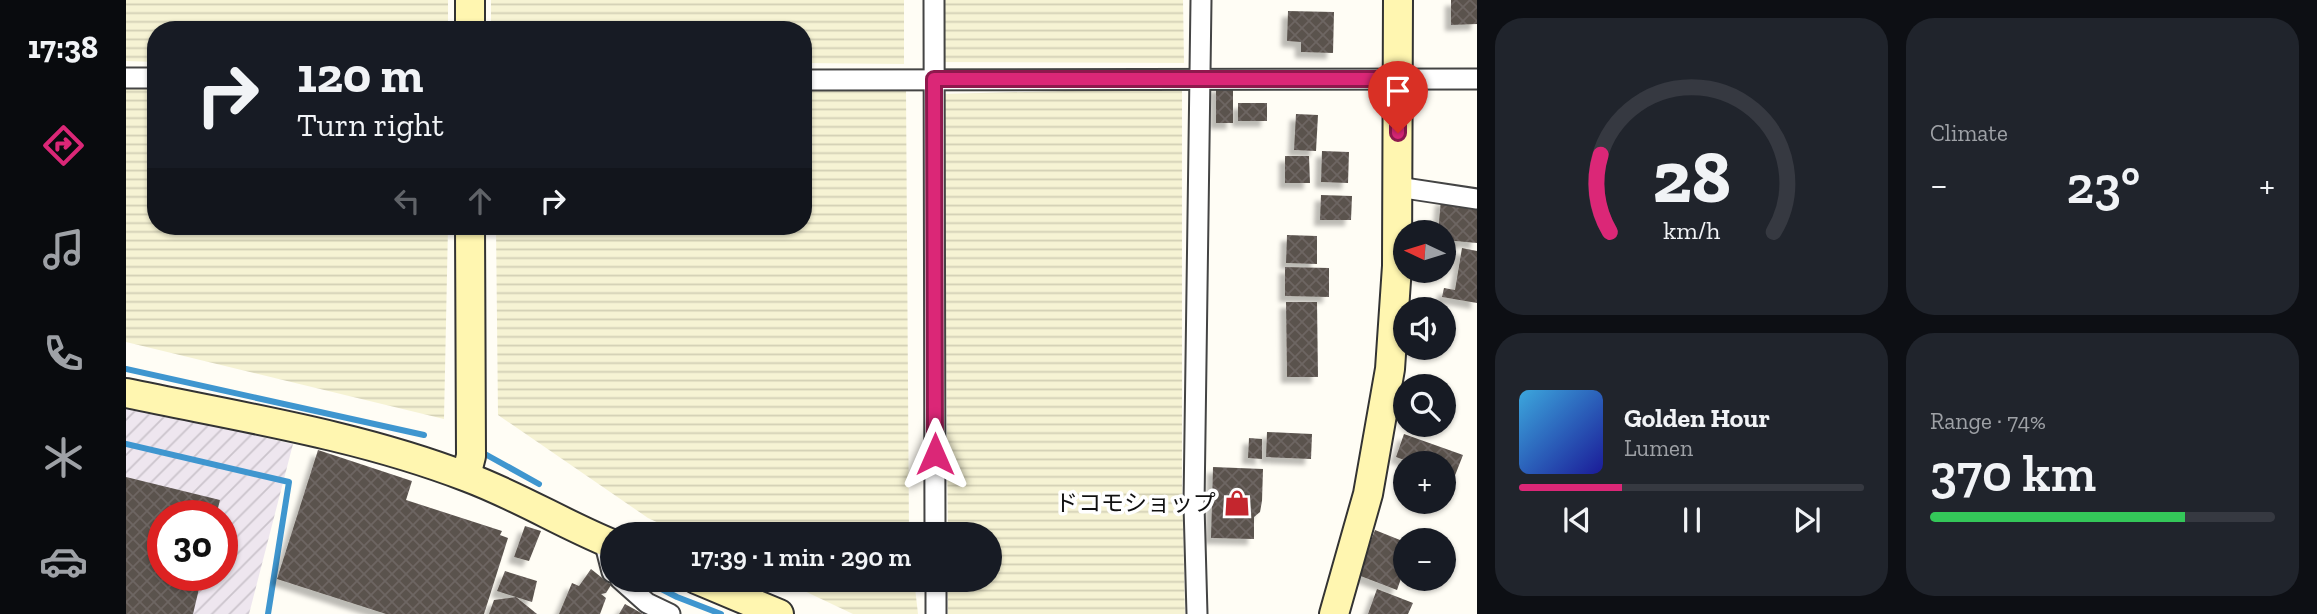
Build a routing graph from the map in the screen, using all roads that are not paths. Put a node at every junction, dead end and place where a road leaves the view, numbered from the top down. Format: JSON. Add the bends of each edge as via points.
{"nodes":[{"id":1,"x":470,"y":0,"type":"edge"},
{"id":2,"x":934,"y":0,"type":"edge"},
{"id":3,"x":1201,"y":0,"type":"edge"},
{"id":4,"x":1398,"y":0,"type":"edge"},
{"id":5,"x":470,"y":21,"type":"edge"},
{"id":6,"x":126,"y":78,"type":"edge"},
{"id":7,"x":147,"y":78,"type":"edge"},
{"id":8,"x":934,"y":79,"type":"junction"},
{"id":9,"x":1201,"y":79,"type":"junction"},
{"id":10,"x":1398,"y":79,"type":"junction"},
{"id":11,"x":1477,"y":79,"type":"edge"},
{"id":12,"x":812,"y":80,"type":"edge"},
{"id":13,"x":1398,"y":187,"type":"junction"},
{"id":14,"x":1477,"y":198,"type":"edge"},
{"id":15,"x":470,"y":235,"type":"edge"},
{"id":16,"x":126,"y":393,"type":"edge"},
{"id":17,"x":466,"y":476,"type":"junction"},
{"id":18,"x":935,"y":522,"type":"edge"},
{"id":19,"x":600,"y":538,"type":"edge"},
{"id":20,"x":635,"y":592,"type":"edge"},
{"id":21,"x":727,"y":592,"type":"edge"},
{"id":22,"x":936,"y":592,"type":"edge"},
{"id":23,"x":670,"y":614,"type":"edge"},
{"id":24,"x":779,"y":614,"type":"edge"},
{"id":25,"x":936,"y":614,"type":"edge"},
{"id":26,"x":1197,"y":614,"type":"edge"},
{"id":27,"x":1334,"y":614,"type":"edge"}],
"edges":[{"from":1,"to":5,"type":"street"},
{"from":2,"to":8,"type":"street"},
{"from":3,"to":9,"type":"street"},
{"from":4,"to":10,"type":"street"},
{"from":6,"to":7,"type":"street"},
{"from":8,"to":9,"type":"street"},
{"from":8,"to":12,"type":"street"},
{"from":8,"to":18,"type":"street"},
{"from":9,"to":10,"type":"street"},
{"from":9,"to":26,"type":"street","via":[[1194,505]]},
{"from":10,"to":11,"type":"street"},
{"from":10,"to":13,"type":"street"},
{"from":13,"to":14,"type":"street"},
{"from":13,"to":27,"type":"street","via":[[1390,369],[1368,494]]},
{"from":15,"to":17,"type":"street","via":[[471,456]]},
{"from":16,"to":17,"type":"street","via":[[355,442]]},
{"from":17,"to":19,"type":"street"},
{"from":20,"to":23,"type":"street"},
{"from":21,"to":24,"type":"street"},
{"from":22,"to":25,"type":"street"}]}
